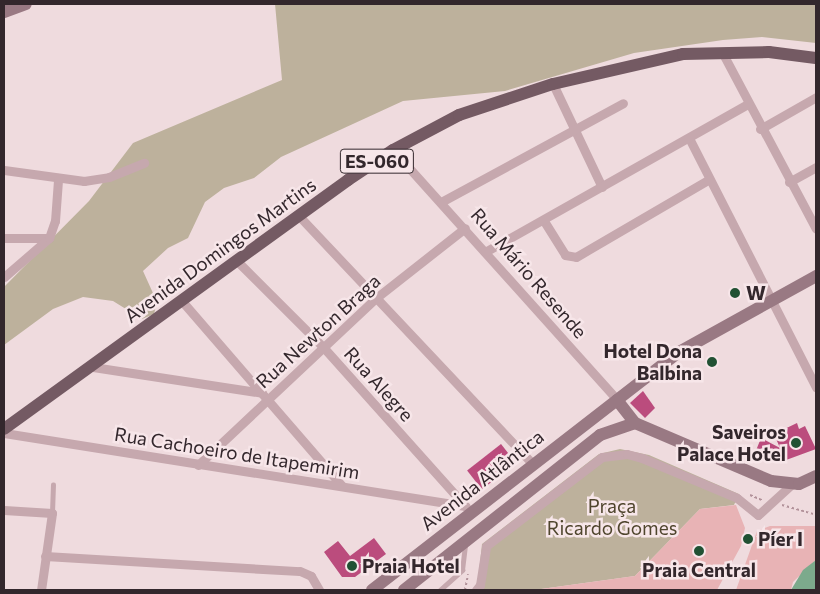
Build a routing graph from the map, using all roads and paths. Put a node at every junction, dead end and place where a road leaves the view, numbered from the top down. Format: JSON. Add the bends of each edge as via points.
{"nodes":[{"id":1,"x":26,"y":4,"type":"edge"},
{"id":2,"x":4,"y":12,"type":"edge"},
{"id":3,"x":722,"y":52,"type":"junction"},
{"id":4,"x":816,"y":58,"type":"edge"},
{"id":5,"x":553,"y":84,"type":"junction"},
{"id":6,"x":816,"y":97,"type":"edge"},
{"id":7,"x":623,"y":103,"type":"dead end"},
{"id":8,"x":748,"y":104,"type":"junction"},
{"id":9,"x":760,"y":129,"type":"junction"},
{"id":10,"x":573,"y":131,"type":"junction"},
{"id":11,"x":688,"y":138,"type":"junction"},
{"id":12,"x":394,"y":150,"type":"junction"},
{"id":13,"x":144,"y":163,"type":"dead end"},
{"id":14,"x":816,"y":167,"type":"edge"},
{"id":15,"x":4,"y":170,"type":"edge"},
{"id":16,"x":58,"y":180,"type":"junction"},
{"id":17,"x":708,"y":180,"type":"junction"},
{"id":18,"x":789,"y":182,"type":"junction"},
{"id":19,"x":602,"y":186,"type":"junction"},
{"id":20,"x":441,"y":202,"type":"junction"},
{"id":21,"x":299,"y":216,"type":"junction"},
{"id":22,"x":544,"y":221,"type":"junction"},
{"id":23,"x":465,"y":228,"type":"junction"},
{"id":24,"x":816,"y":229,"type":"edge"},
{"id":25,"x":4,"y":238,"type":"edge"},
{"id":26,"x":49,"y":238,"type":"junction"},
{"id":27,"x":485,"y":252,"type":"junction"},
{"id":28,"x":236,"y":260,"type":"junction"},
{"id":29,"x":816,"y":276,"type":"edge"},
{"id":30,"x":4,"y":277,"type":"edge"},
{"id":31,"x":376,"y":298,"type":"junction"},
{"id":32,"x":181,"y":300,"type":"junction"},
{"id":33,"x":770,"y":302,"type":"junction"},
{"id":34,"x":324,"y":348,"type":"junction"},
{"id":35,"x":93,"y":367,"type":"junction"},
{"id":36,"x":816,"y":387,"type":"edge"},
{"id":37,"x":264,"y":397,"type":"junction"},
{"id":38,"x":617,"y":400,"type":"junction"},
{"id":39,"x":635,"y":423,"type":"junction"},
{"id":40,"x":4,"y":431,"type":"edge"},
{"id":41,"x":198,"y":464,"type":"junction"},
{"id":42,"x":532,"y":464,"type":"junction"},
{"id":43,"x":816,"y":476,"type":"edge"},
{"id":44,"x":792,"y":484,"type":"junction"},
{"id":45,"x":53,"y":485,"type":"dead end"},
{"id":46,"x":342,"y":486,"type":"junction"},
{"id":47,"x":775,"y":503,"type":"junction"},
{"id":48,"x":469,"y":509,"type":"junction"},
{"id":49,"x":4,"y":510,"type":"edge"},
{"id":50,"x":52,"y":513,"type":"junction"},
{"id":51,"x":816,"y":515,"type":"edge"},
{"id":52,"x":465,"y":542,"type":"junction"},
{"id":53,"x":45,"y":556,"type":"junction"},
{"id":54,"x":469,"y":568,"type":"dead end"},
{"id":55,"x":40,"y":590,"type":"edge"},
{"id":56,"x":319,"y":590,"type":"edge"},
{"id":57,"x":372,"y":590,"type":"edge"},
{"id":58,"x":404,"y":590,"type":"edge"},
{"id":59,"x":440,"y":590,"type":"edge"},
{"id":60,"x":465,"y":590,"type":"edge"},
{"id":61,"x":476,"y":590,"type":"edge"}],
"edges":[{"from":1,"to":2,"type":"street"},
{"from":3,"to":4,"type":"main road","name":"Avenida Domingos Martins","number":"ES-060","via":[[770,52]]},
{"from":3,"to":5,"type":"main road","name":"Avenida Domingos Martins","number":"ES-060","via":[[682,54]]},
{"from":3,"to":8,"type":"street"},
{"from":5,"to":10,"type":"street"},
{"from":5,"to":12,"type":"main road","name":"Avenida Domingos Martins","number":"ES-060","via":[[459,115]]},
{"from":6,"to":9,"type":"street"},
{"from":7,"to":10,"type":"street"},
{"from":8,"to":9,"type":"street"},
{"from":8,"to":11,"type":"street"},
{"from":9,"to":18,"type":"street"},
{"from":10,"to":19,"type":"street"},
{"from":10,"to":20,"type":"street"},
{"from":11,"to":17,"type":"street"},
{"from":11,"to":19,"type":"street"},
{"from":12,"to":20,"type":"street","name":"Rua Mário Resende"},
{"from":12,"to":21,"type":"main road","name":"Avenida Domingos Martins","number":"ES-060"},
{"from":13,"to":16,"type":"street","via":[[109,177],[84,181]]},
{"from":14,"to":18,"type":"street"},
{"from":15,"to":16,"type":"street"},
{"from":16,"to":26,"type":"street","via":[[55,221]]},
{"from":17,"to":22,"type":"street","via":[[576,257],[565,255]]},
{"from":17,"to":33,"type":"street"},
{"from":18,"to":24,"type":"street"},
{"from":19,"to":22,"type":"street"},
{"from":20,"to":23,"type":"street","name":"Rua Mário Resende"},
{"from":21,"to":28,"type":"main road","name":"Avenida Domingos Martins","number":"ES-060"},
{"from":21,"to":31,"type":"street"},
{"from":22,"to":27,"type":"street"},
{"from":23,"to":27,"type":"street","name":"Rua Mário Resende"},
{"from":23,"to":31,"type":"street","name":"Rua Newton Braga"},
{"from":25,"to":26,"type":"street"},
{"from":26,"to":30,"type":"street"},
{"from":27,"to":38,"type":"street","name":"Rua Mário Resende"},
{"from":28,"to":32,"type":"main road","name":"Avenida Domingos Martins","number":"ES-060"},
{"from":28,"to":34,"type":"street","name":"Rua Alegre"},
{"from":29,"to":33,"type":"street","name":"Avenida Atlântica"},
{"from":31,"to":34,"type":"street","name":"Rua Newton Braga"},
{"from":31,"to":42,"type":"street"},
{"from":32,"to":35,"type":"main road","name":"Avenida Domingos Martins","number":"ES-060"},
{"from":32,"to":37,"type":"street"},
{"from":33,"to":36,"type":"street"},
{"from":33,"to":38,"type":"street","name":"Avenida Atlântica","via":[[678,352]]},
{"from":34,"to":37,"type":"street","name":"Rua Newton Braga"},
{"from":34,"to":48,"type":"street","name":"Rua Alegre"},
{"from":35,"to":37,"type":"street"},
{"from":35,"to":40,"type":"main road","name":"Avenida Domingos Martins","number":"ES-060"},
{"from":37,"to":41,"type":"street","name":"Rua Newton Braga"},
{"from":37,"to":46,"type":"street"},
{"from":38,"to":39,"type":"street","name":"Rua Mário Resende"},
{"from":38,"to":42,"type":"street","name":"Avenida Atlântica"},
{"from":39,"to":44,"type":"street","via":[[763,479]]},
{"from":39,"to":52,"type":"street","name":"Avenida Atlântica","via":[[600,435]]},
{"from":40,"to":41,"type":"street","name":"Rua Cachoeiro de Itapemirim"},
{"from":41,"to":46,"type":"street","name":"Rua Cachoeiro de Itapemirim"},
{"from":42,"to":48,"type":"street","name":"Avenida Atlântica"},
{"from":43,"to":44,"type":"street"},
{"from":44,"to":47,"type":"street"},
{"from":45,"to":50,"type":"lane"},
{"from":46,"to":48,"type":"street","name":"Rua Cachoeiro de Itapemirim"},
{"from":47,"to":51,"type":"path"},
{"from":47,"to":61,"type":"street","via":[[764,513],[752,513],[737,498],[642,458],[618,454],[602,457],[486,546],[480,585]]},
{"from":48,"to":57,"type":"street","name":"Avenida Atlântica"},
{"from":49,"to":50,"type":"street"},
{"from":50,"to":53,"type":"street"},
{"from":52,"to":58,"type":"street","name":"Avenida Atlântica"},
{"from":52,"to":59,"type":"lane","via":[[462,570]]},
{"from":53,"to":55,"type":"street"},
{"from":53,"to":56,"type":"street","via":[[300,571],[311,576]]},
{"from":54,"to":60,"type":"path"}]}
